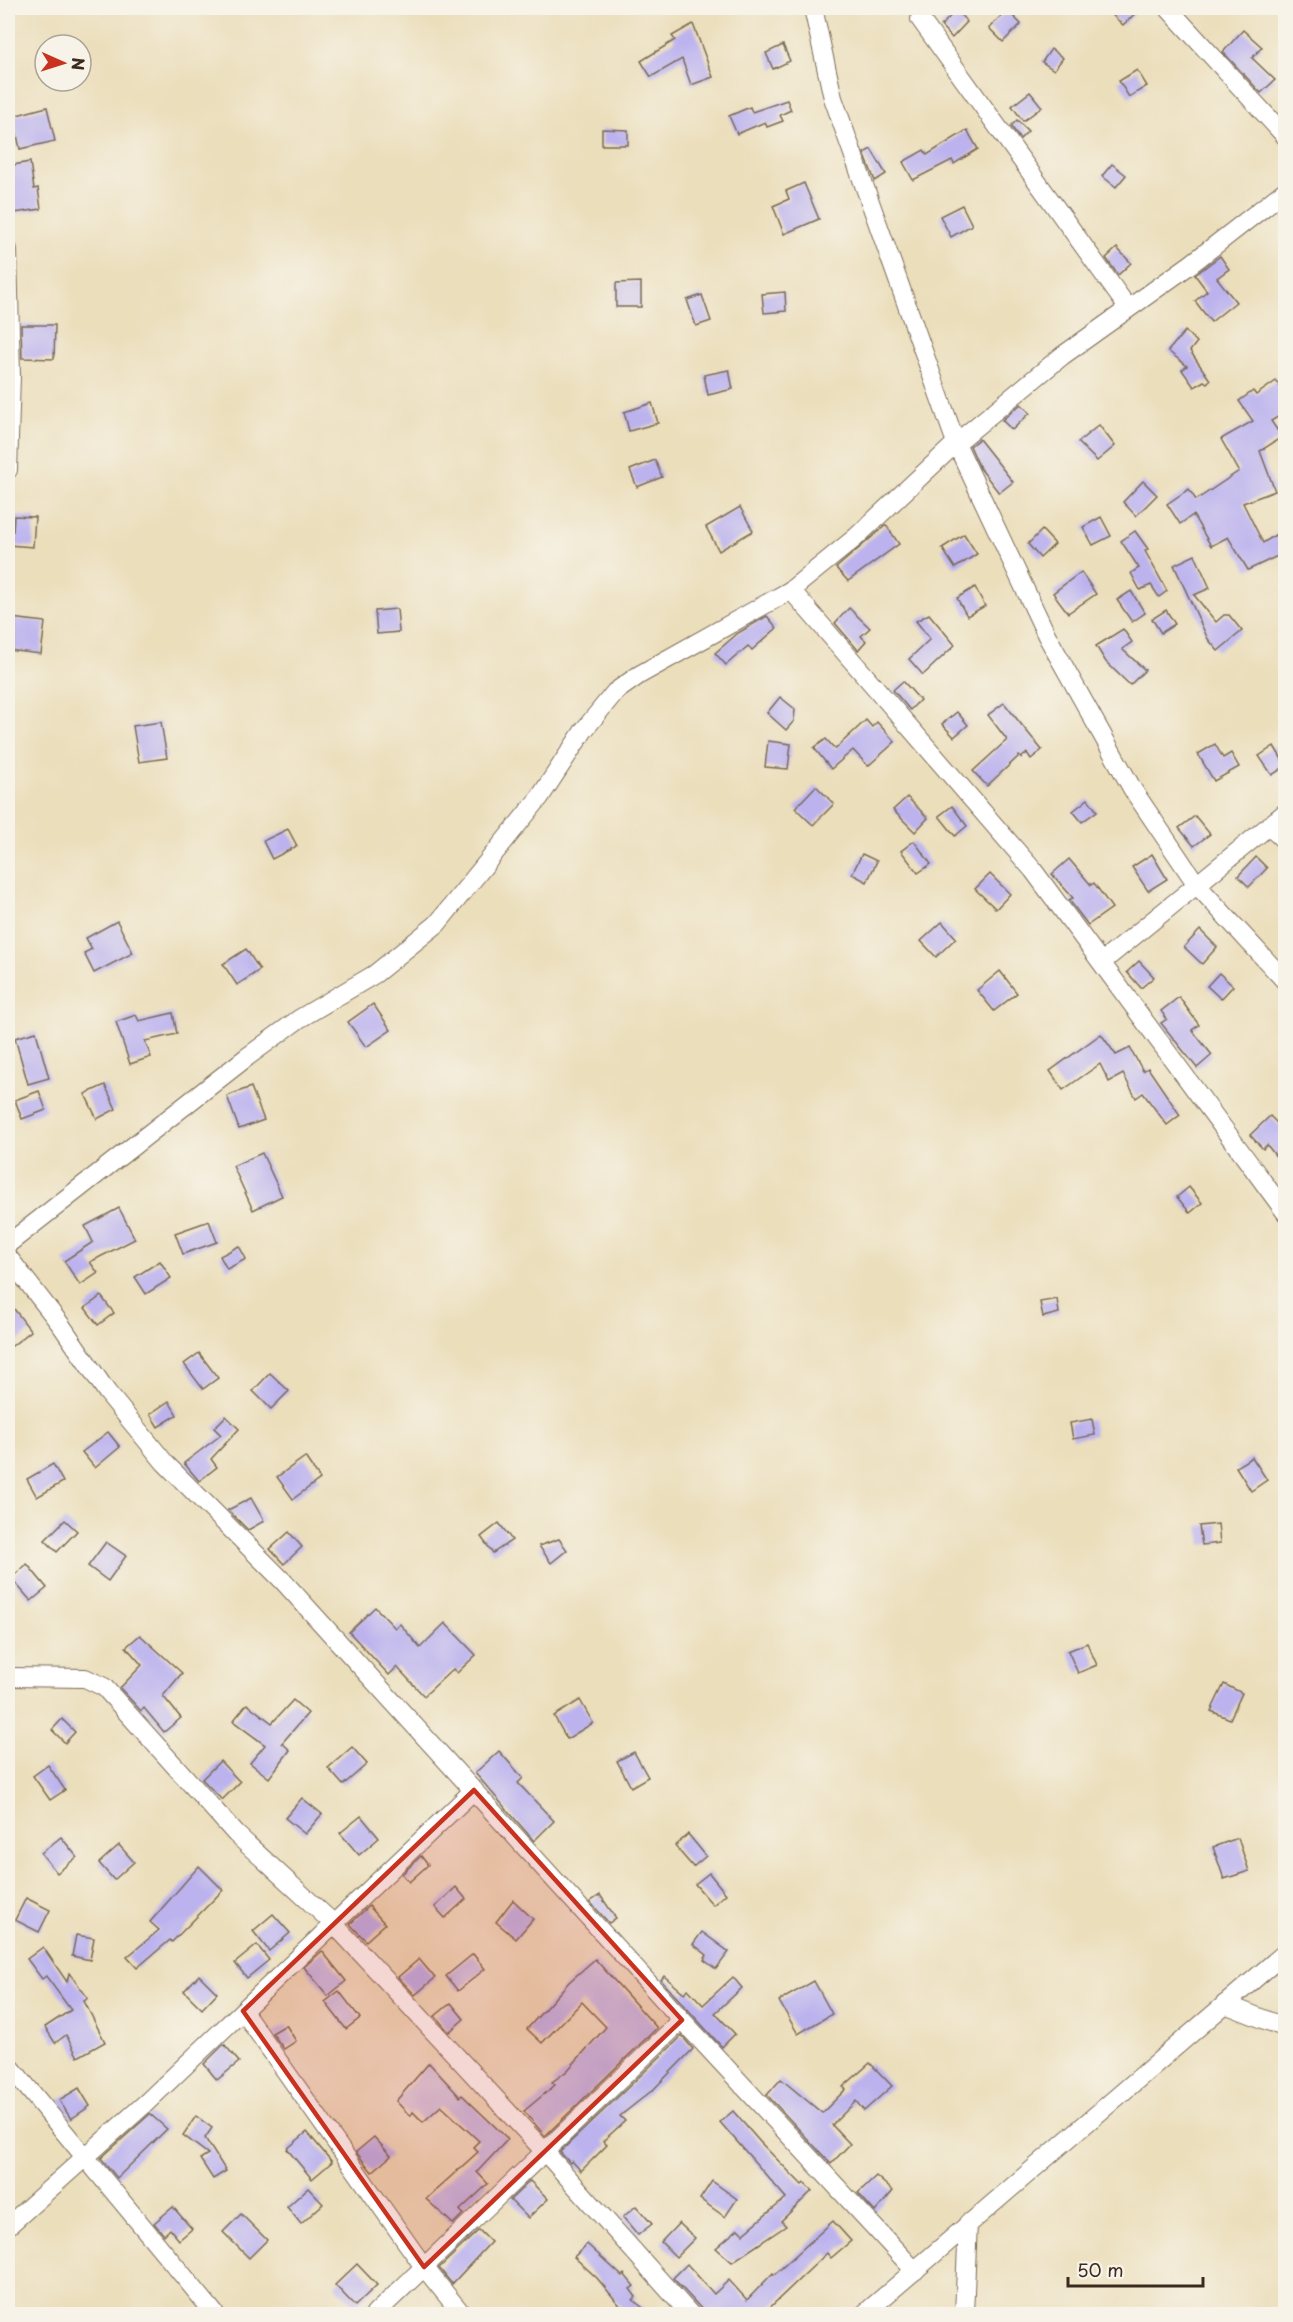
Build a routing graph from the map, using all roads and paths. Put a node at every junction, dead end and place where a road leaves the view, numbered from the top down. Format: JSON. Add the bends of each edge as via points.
{"nodes":[{"id":1,"x":813,"y":8,"type":"edge"},
{"id":2,"x":1168,"y":8,"type":"edge"},
{"id":3,"x":920,"y":19,"type":"dead end"},
{"id":4,"x":1286,"y":137,"type":"edge"},
{"id":5,"x":1286,"y":190,"type":"edge"},
{"id":6,"x":8,"y":250,"type":"edge"},
{"id":7,"x":1128,"y":308,"type":"junction"},
{"id":8,"x":956,"y":443,"type":"junction"},
{"id":9,"x":8,"y":470,"type":"edge"},
{"id":10,"x":791,"y":590,"type":"junction"},
{"id":11,"x":1286,"y":812,"type":"edge"},
{"id":12,"x":1269,"y":826,"type":"junction"},
{"id":13,"x":1286,"y":842,"type":"edge"},
{"id":14,"x":1197,"y":885,"type":"junction"},
{"id":15,"x":1102,"y":962,"type":"junction"},
{"id":16,"x":1286,"y":982,"type":"edge"},
{"id":17,"x":1286,"y":1214,"type":"edge"},
{"id":18,"x":8,"y":1244,"type":"edge"},
{"id":19,"x":8,"y":1257,"type":"edge"},
{"id":20,"x":8,"y":1677,"type":"edge"},
{"id":21,"x":474,"y":1790,"type":"junction"},
{"id":22,"x":334,"y":1924,"type":"junction"},
{"id":23,"x":1286,"y":1952,"type":"edge"},
{"id":24,"x":1226,"y":2004,"type":"junction"},
{"id":25,"x":243,"y":2011,"type":"junction"},
{"id":26,"x":682,"y":2020,"type":"junction"},
{"id":27,"x":1286,"y":2028,"type":"edge"},
{"id":28,"x":8,"y":2064,"type":"edge"},
{"id":29,"x":545,"y":2152,"type":"junction"},
{"id":30,"x":84,"y":2158,"type":"junction"},
{"id":31,"x":968,"y":2223,"type":"junction"},
{"id":32,"x":8,"y":2226,"type":"edge"},
{"id":33,"x":424,"y":2267,"type":"junction"},
{"id":34,"x":915,"y":2271,"type":"junction"},
{"id":35,"x":215,"y":2314,"type":"edge"},
{"id":36,"x":375,"y":2314,"type":"edge"},
{"id":37,"x":462,"y":2314,"type":"edge"},
{"id":38,"x":690,"y":2314,"type":"edge"},
{"id":39,"x":864,"y":2314,"type":"edge"},
{"id":40,"x":964,"y":2314,"type":"edge"}],
"edges":[{"from":1,"to":8,"type":"street","via":[[833,98]]},
{"from":2,"to":4,"type":"street"},
{"from":3,"to":7,"type":"street"},
{"from":5,"to":7,"type":"street"},
{"from":6,"to":9,"type":"street","via":[[12,376]]},
{"from":7,"to":8,"type":"street"},
{"from":8,"to":10,"type":"street","via":[[855,538]]},
{"from":8,"to":14,"type":"street","via":[[1047,636],[1133,790]]},
{"from":10,"to":15,"type":"street","via":[[921,743],[982,808]]},
{"from":10,"to":18,"type":"street","via":[[615,692],[584,730],[540,797],[437,924],[375,974],[299,1019],[248,1057]]},
{"from":11,"to":12,"type":"street"},
{"from":12,"to":13,"type":"street"},
{"from":12,"to":14,"type":"street"},
{"from":14,"to":15,"type":"street"},
{"from":14,"to":16,"type":"street"},
{"from":15,"to":17,"type":"street"},
{"from":19,"to":21,"type":"street","via":[[107,1392],[165,1463],[283,1581]]},
{"from":20,"to":22,"type":"street","via":[[85,1678],[104,1687],[236,1834]]},
{"from":21,"to":22,"type":"street"},
{"from":21,"to":26,"type":"street"},
{"from":22,"to":25,"type":"street"},
{"from":22,"to":29,"type":"street"},
{"from":23,"to":24,"type":"street"},
{"from":24,"to":27,"type":"street"},
{"from":24,"to":31,"type":"street"},
{"from":25,"to":30,"type":"street"},
{"from":25,"to":33,"type":"street"},
{"from":26,"to":29,"type":"street"},
{"from":26,"to":34,"type":"street"},
{"from":28,"to":30,"type":"street"},
{"from":29,"to":33,"type":"street"},
{"from":29,"to":38,"type":"street"},
{"from":30,"to":32,"type":"street"},
{"from":30,"to":35,"type":"street"},
{"from":31,"to":34,"type":"street"},
{"from":31,"to":40,"type":"street"},
{"from":33,"to":36,"type":"street"},
{"from":33,"to":37,"type":"street"},
{"from":34,"to":39,"type":"street"}]}
